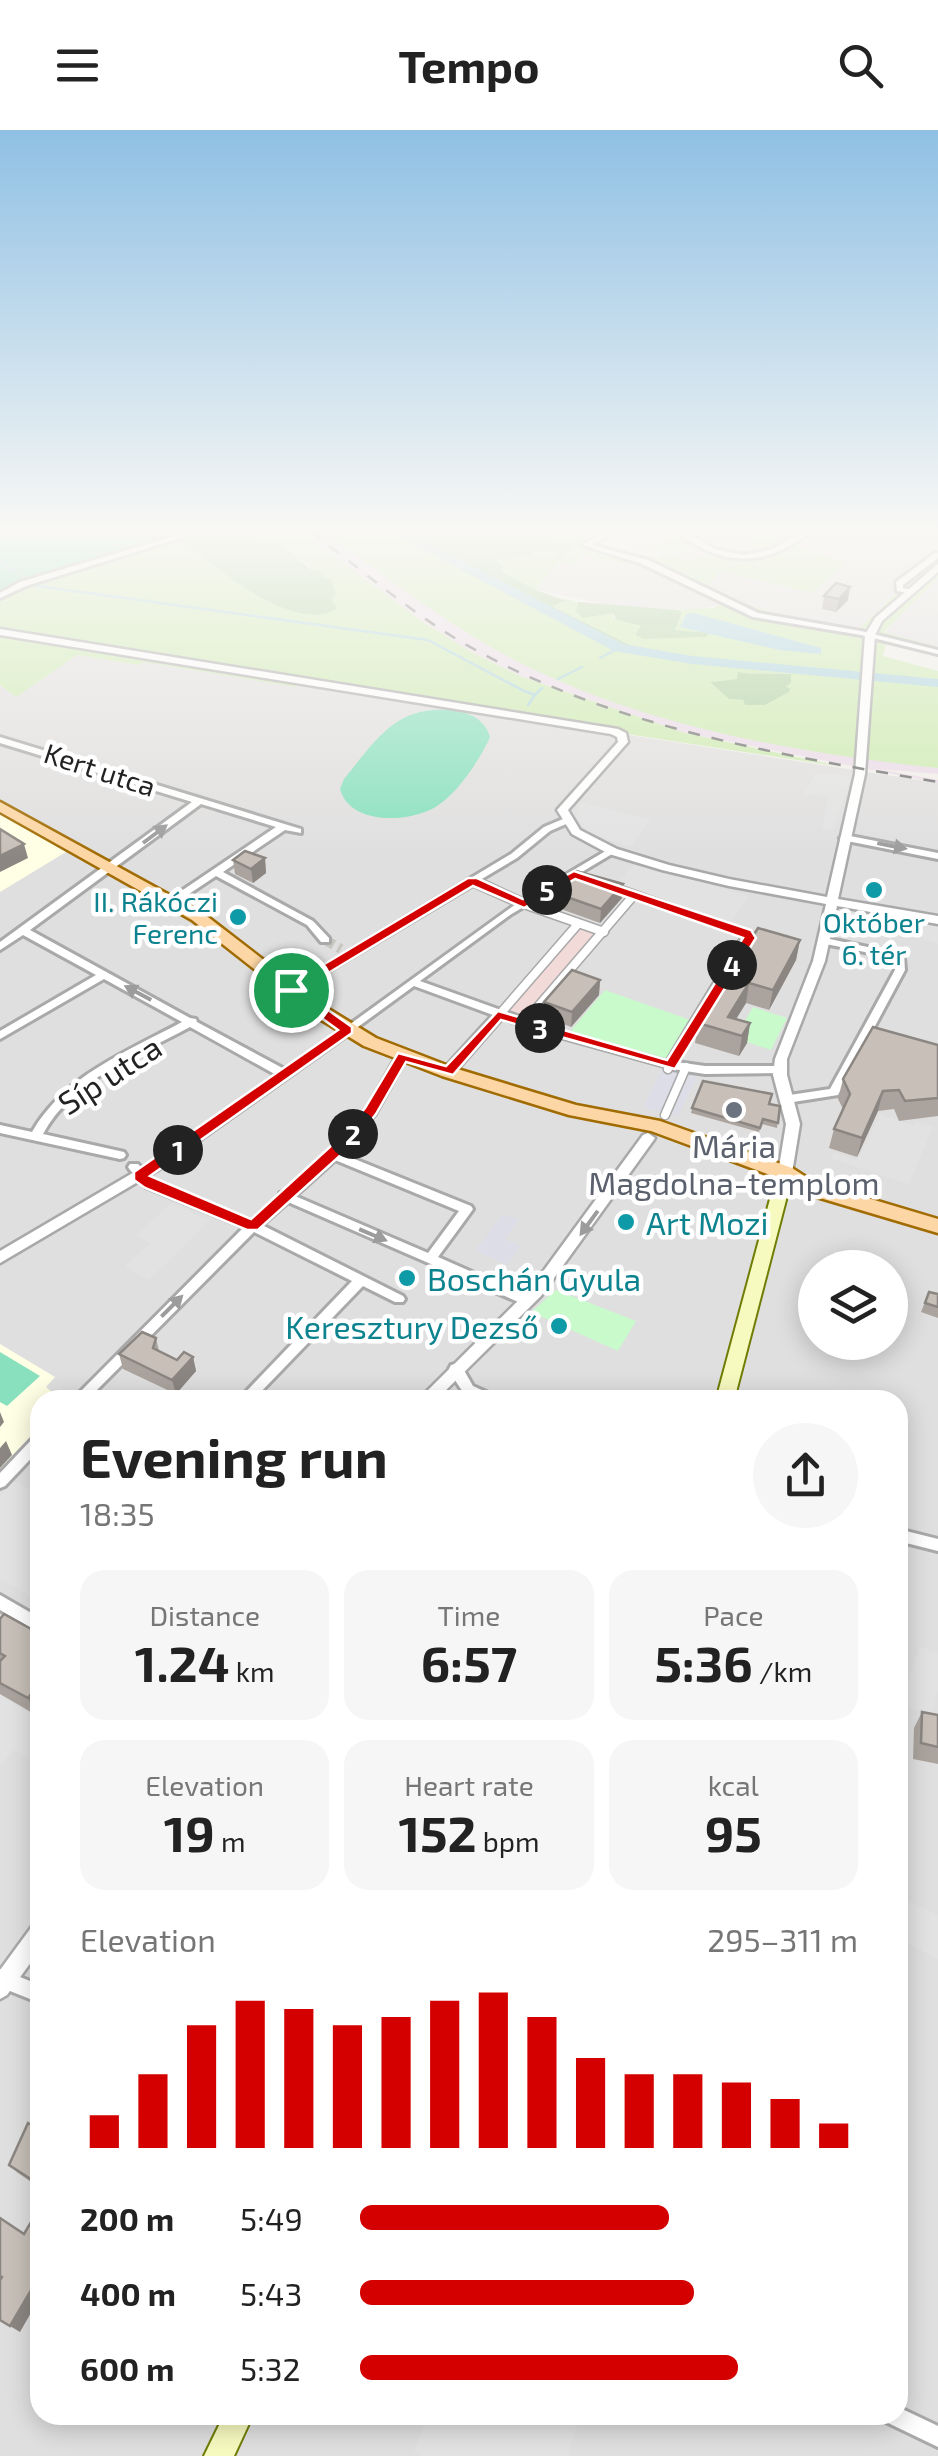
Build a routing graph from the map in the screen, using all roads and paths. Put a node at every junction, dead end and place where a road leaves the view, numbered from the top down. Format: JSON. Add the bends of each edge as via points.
{"nodes":[{"id":1,"x":53,"y":641,"type":"edge"},
{"id":2,"x":869,"y":641,"type":"edge"},
{"id":3,"x":892,"y":641,"type":"edge"},
{"id":4,"x":938,"y":652,"type":"edge"},
{"id":5,"x":0,"y":740,"type":"edge"},
{"id":6,"x":199,"y":801,"type":"junction"},
{"id":7,"x":0,"y":806,"type":"edge"},
{"id":8,"x":563,"y":822,"type":"junction"},
{"id":9,"x":283,"y":827,"type":"junction"},
{"id":10,"x":298,"y":832,"type":"dead end"},
{"id":11,"x":845,"y":838,"type":"junction"},
{"id":12,"x":612,"y":851,"type":"junction"},
{"id":13,"x":938,"y":856,"type":"edge"},
{"id":14,"x":110,"y":866,"type":"junction"},
{"id":15,"x":218,"y":873,"type":"junction"},
{"id":16,"x":472,"y":881,"type":"junction"},
{"id":17,"x":835,"y":882,"type":"junction"},
{"id":18,"x":599,"y":883,"type":"edge"},
{"id":19,"x":759,"y":891,"type":"junction"},
{"id":20,"x":634,"y":895,"type":"junction"},
{"id":21,"x":832,"y":900,"type":"junction"},
{"id":22,"x":171,"y":902,"type":"junction"},
{"id":23,"x":524,"y":904,"type":"junction"},
{"id":24,"x":830,"y":915,"type":"junction"},
{"id":25,"x":932,"y":919,"type":"edge"},
{"id":26,"x":578,"y":924,"type":"junction"},
{"id":27,"x":24,"y":932,"type":"junction"},
{"id":28,"x":604,"y":932,"type":"junction"},
{"id":29,"x":325,"y":940,"type":"tunnel mouth"},
{"id":30,"x":824,"y":941,"type":"junction"},
{"id":31,"x":0,"y":947,"type":"edge"},
{"id":32,"x":103,"y":974,"type":"junction"},
{"id":33,"x":412,"y":982,"type":"junction"},
{"id":34,"x":291,"y":990,"type":"junction"},
{"id":35,"x":498,"y":1015,"type":"junction"},
{"id":36,"x":192,"y":1021,"type":"junction"},
{"id":37,"x":524,"y":1023,"type":"junction"},
{"id":38,"x":348,"y":1030,"type":"junction"},
{"id":39,"x":555,"y":1033,"type":"joint"},
{"id":40,"x":0,"y":1036,"type":"edge"},
{"id":41,"x":864,"y":1038,"type":"junction"},
{"id":42,"x":882,"y":1044,"type":"edge"},
{"id":43,"x":402,"y":1056,"type":"junction"},
{"id":44,"x":669,"y":1067,"type":"junction"},
{"id":45,"x":686,"y":1067,"type":"junction"},
{"id":46,"x":780,"y":1070,"type":"junction"},
{"id":47,"x":448,"y":1072,"type":"junction"},
{"id":48,"x":284,"y":1074,"type":"junction"},
{"id":49,"x":788,"y":1099,"type":"junction"},
{"id":50,"x":575,"y":1111,"type":"junction"},
{"id":51,"x":665,"y":1115,"type":"dead end"},
{"id":52,"x":0,"y":1129,"type":"edge"},
{"id":53,"x":37,"y":1134,"type":"junction"},
{"id":54,"x":648,"y":1138,"type":"junction"},
{"id":55,"x":680,"y":1138,"type":"junction"},
{"id":56,"x":334,"y":1154,"type":"junction"},
{"id":57,"x":120,"y":1155,"type":"dead end"},
{"id":58,"x":137,"y":1171,"type":"junction"},
{"id":59,"x":785,"y":1173,"type":"junction"},
{"id":60,"x":807,"y":1187,"type":"junction"},
{"id":61,"x":284,"y":1196,"type":"junction"},
{"id":62,"x":778,"y":1204,"type":"junction"},
{"id":63,"x":938,"y":1225,"type":"edge"},
{"id":64,"x":253,"y":1226,"type":"junction"},
{"id":65,"x":0,"y":1258,"type":"edge"},
{"id":66,"x":430,"y":1259,"type":"junction"},
{"id":67,"x":361,"y":1280,"type":"junction"},
{"id":68,"x":399,"y":1298,"type":"dead end"},
{"id":69,"x":527,"y":1300,"type":"junction"},
{"id":70,"x":456,"y":1370,"type":"junction"},
{"id":71,"x":90,"y":1390,"type":"edge"},
{"id":72,"x":255,"y":1390,"type":"edge"},
{"id":73,"x":436,"y":1390,"type":"edge"},
{"id":74,"x":468,"y":1390,"type":"edge"},
{"id":75,"x":728,"y":1390,"type":"edge"},
{"id":76,"x":30,"y":1451,"type":"edge"},
{"id":77,"x":0,"y":1482,"type":"edge"},
{"id":78,"x":908,"y":1538,"type":"edge"},
{"id":79,"x":938,"y":1545,"type":"edge"},
{"id":80,"x":0,"y":1602,"type":"edge"},
{"id":81,"x":30,"y":1620,"type":"edge"},
{"id":82,"x":30,"y":1945,"type":"edge"},
{"id":83,"x":2,"y":1982,"type":"edge"},
{"id":84,"x":30,"y":1991,"type":"edge"},
{"id":85,"x":908,"y":2423,"type":"edge"},
{"id":86,"x":234,"y":2425,"type":"edge"},
{"id":87,"x":938,"y":2438,"type":"edge"},
{"id":88,"x":219,"y":2456,"type":"edge"}],
"edges":[{"from":1,"to":8,"type":"street","via":[[622,735],[623,742],[566,802]]},
{"from":2,"to":11,"type":"street","via":[[861,769]]},
{"from":3,"to":4,"type":"street"},
{"from":5,"to":6,"type":"street","name":"Kert utca"},
{"from":6,"to":9,"type":"street","name":"Kert utca"},
{"from":14,"to":6,"type":"street","name":"Kert utca","one_way":true},
{"from":7,"to":14,"type":"main road"},
{"from":8,"to":12,"type":"street","via":[[578,837]]},
{"from":8,"to":16,"type":"street"},
{"from":9,"to":10,"type":"street","name":"Kert utca"},
{"from":9,"to":15,"type":"street"},
{"from":11,"to":13,"type":"street","one_way":true},
{"from":11,"to":17,"type":"street"},
{"from":12,"to":19,"type":"street"},
{"from":12,"to":23,"type":"street"},
{"from":14,"to":22,"type":"main road"},
{"from":14,"to":27,"type":"street","name":"Kert utca"},
{"from":15,"to":22,"type":"street"},
{"from":15,"to":29,"type":"street","via":[[310,922]]},
{"from":16,"to":23,"type":"street"},
{"from":16,"to":34,"type":"street"},
{"from":17,"to":21,"type":"street"},
{"from":17,"to":25,"type":"street"},
{"from":18,"to":20,"type":"street"},
{"from":19,"to":21,"type":"street"},
{"from":19,"to":24,"type":"street"},
{"from":20,"to":28,"type":"street"},
{"from":20,"to":44,"type":"street","via":[[750,938]]},
{"from":21,"to":24,"type":"street"},
{"from":21,"to":25,"type":"street"},
{"from":22,"to":34,"type":"main road"},
{"from":23,"to":26,"type":"street"},
{"from":23,"to":33,"type":"street"},
{"from":24,"to":30,"type":"street"},
{"from":26,"to":28,"type":"street"},
{"from":26,"to":35,"type":"street"},
{"from":27,"to":31,"type":"street","name":"Kert utca"},
{"from":27,"to":32,"type":"street"},
{"from":28,"to":37,"type":"street"},
{"from":30,"to":41,"type":"street","via":[[887,953],[900,962]]},
{"from":30,"to":46,"type":"street"},
{"from":36,"to":32,"type":"street","one_way":true},
{"from":32,"to":40,"type":"street"},
{"from":33,"to":35,"type":"street"},
{"from":33,"to":38,"type":"street"},
{"from":34,"to":38,"type":"main road"},
{"from":35,"to":37,"type":"street"},
{"from":35,"to":47,"type":"street"},
{"from":36,"to":48,"type":"street"},
{"from":36,"to":53,"type":"street","name":"Síp utca","via":[[71,1092]]},
{"from":37,"to":39,"type":"street"},
{"from":38,"to":43,"type":"main road"},
{"from":38,"to":48,"type":"street"},
{"from":39,"to":44,"type":"street"},
{"from":41,"to":42,"type":"street"},
{"from":41,"to":49,"type":"street","via":[[834,1092]]},
{"from":43,"to":47,"type":"main road"},
{"from":43,"to":56,"type":"street","via":[[370,1111]]},
{"from":44,"to":45,"type":"street"},
{"from":45,"to":46,"type":"street"},
{"from":45,"to":51,"type":"street"},
{"from":46,"to":49,"type":"street"},
{"from":47,"to":50,"type":"main road"},
{"from":48,"to":58,"type":"street"},
{"from":49,"to":59,"type":"street","via":[[794,1134]]},
{"from":50,"to":54,"type":"main road"},
{"from":50,"to":55,"type":"main road","via":[[632,1119]]},
{"from":52,"to":53,"type":"street"},
{"from":53,"to":57,"type":"street"},
{"from":54,"to":55,"type":"main road"},
{"from":54,"to":69,"type":"street","one_way":true},
{"from":55,"to":59,"type":"main road"},
{"from":56,"to":61,"type":"street"},
{"from":56,"to":66,"type":"street","via":[[466,1209]]},
{"from":58,"to":64,"type":"street","via":[[150,1184]]},
{"from":58,"to":65,"type":"street"},
{"from":59,"to":60,"type":"main road"},
{"from":59,"to":62,"type":"main road"},
{"from":59,"to":63,"type":"main road","via":[[822,1178]]},
{"from":60,"to":62,"type":"main road"},
{"from":60,"to":63,"type":"main road"},
{"from":61,"to":64,"type":"street"},
{"from":61,"to":66,"type":"street","one_way":true},
{"from":62,"to":75,"type":"main road"},
{"from":64,"to":67,"type":"street"},
{"from":71,"to":64,"type":"street","one_way":true},
{"from":66,"to":69,"type":"street"},
{"from":67,"to":68,"type":"street"},
{"from":67,"to":72,"type":"street"},
{"from":69,"to":70,"type":"street"},
{"from":70,"to":73,"type":"street"},
{"from":70,"to":74,"type":"street"},
{"from":76,"to":77,"type":"street"},
{"from":78,"to":79,"type":"street"},
{"from":80,"to":81,"type":"street"},
{"from":82,"to":83,"type":"street"},
{"from":83,"to":84,"type":"street"},
{"from":85,"to":87,"type":"street"},
{"from":86,"to":88,"type":"main road"}]}
